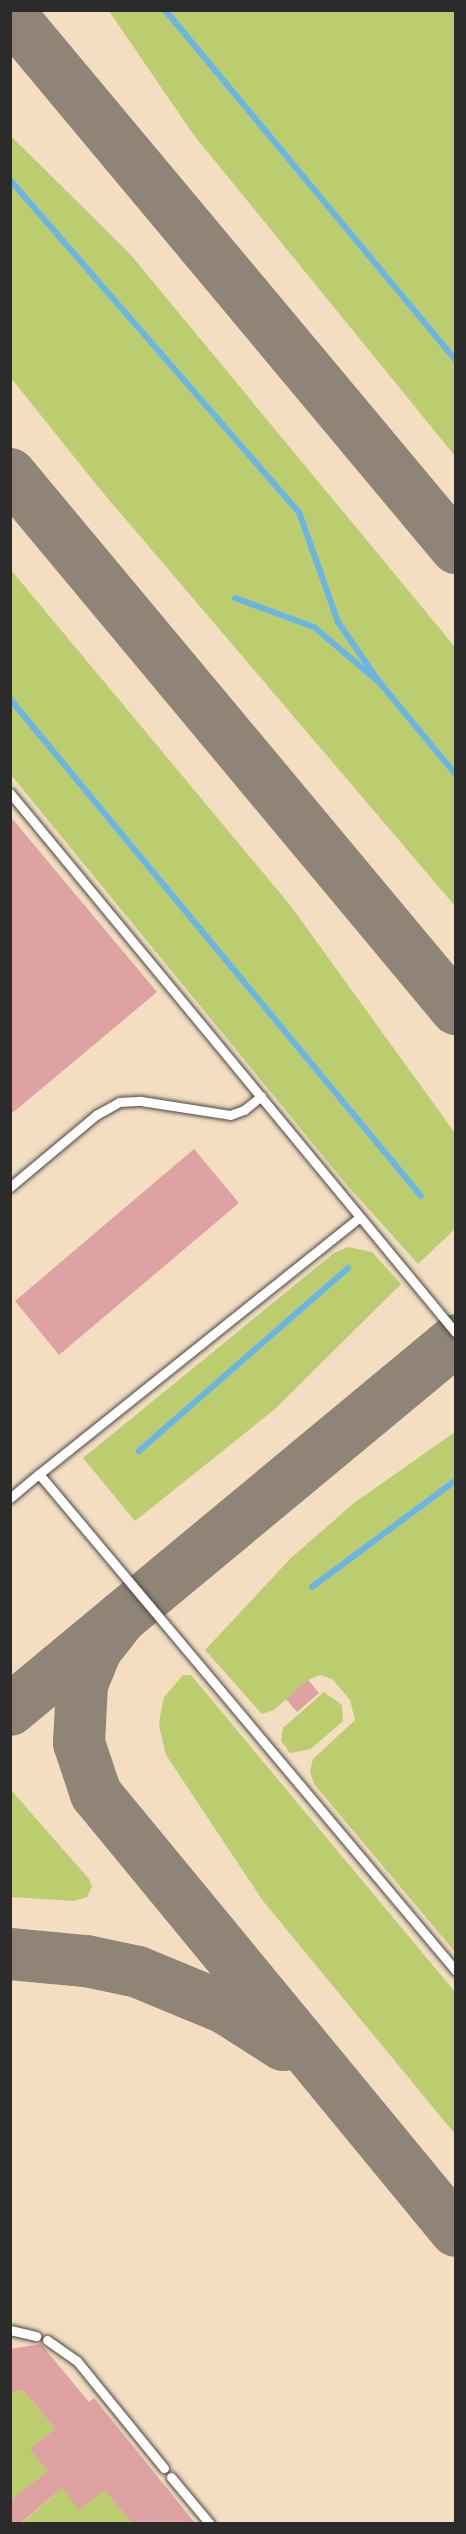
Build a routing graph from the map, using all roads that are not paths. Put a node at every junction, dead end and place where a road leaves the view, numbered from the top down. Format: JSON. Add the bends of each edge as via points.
{"nodes":[{"id":1,"x":10,"y":793,"type":"edge"},
{"id":2,"x":261,"y":1096,"type":"junction"},
{"id":3,"x":10,"y":1187,"type":"edge"},
{"id":4,"x":359,"y":1218,"type":"junction"},
{"id":5,"x":456,"y":1333,"type":"edge"},
{"id":6,"x":39,"y":1474,"type":"junction"},
{"id":7,"x":10,"y":1498,"type":"edge"},
{"id":8,"x":456,"y":1971,"type":"edge"},
{"id":9,"x":10,"y":2330,"type":"edge"},
{"id":10,"x":36,"y":2336,"type":"dead end"},
{"id":11,"x":47,"y":2340,"type":"dead end"},
{"id":12,"x":164,"y":2468,"type":"dead end"},
{"id":13,"x":171,"y":2477,"type":"dead end"},
{"id":14,"x":210,"y":2523,"type":"edge"}],
"edges":[{"from":1,"to":2,"type":"lane"},
{"from":2,"to":3,"type":"lane","via":[[244,1110],[230,1115],[141,1101],[119,1102],[96,1115]]},
{"from":2,"to":4,"type":"lane"},
{"from":4,"to":5,"type":"lane"},
{"from":4,"to":6,"type":"lane"},
{"from":6,"to":7,"type":"lane"},
{"from":6,"to":8,"type":"lane"},
{"from":9,"to":10,"type":"lane"},
{"from":11,"to":12,"type":"lane","via":[[77,2361]]},
{"from":13,"to":14,"type":"lane"}]}
